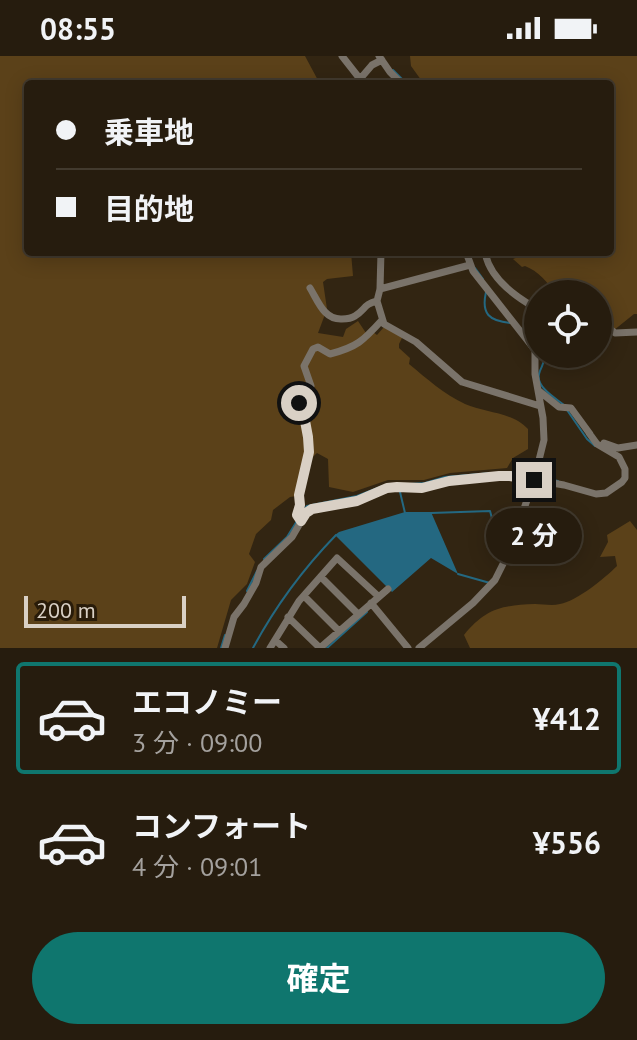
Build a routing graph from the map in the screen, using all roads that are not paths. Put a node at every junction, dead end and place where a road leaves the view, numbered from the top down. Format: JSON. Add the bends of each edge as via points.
{"nodes":[{"id":1,"x":342,"y":56,"type":"edge"},
{"id":2,"x":381,"y":58,"type":"edge"},
{"id":3,"x":360,"y":80,"type":"edge"},
{"id":4,"x":362,"y":80,"type":"edge"},
{"id":5,"x":399,"y":80,"type":"edge"},
{"id":6,"x":381,"y":256,"type":"edge"},
{"id":7,"x":467,"y":256,"type":"edge"},
{"id":8,"x":485,"y":256,"type":"edge"},
{"id":9,"x":470,"y":265,"type":"junction"},
{"id":10,"x":494,"y":276,"type":"junction"},
{"id":11,"x":481,"y":277,"type":"junction"},
{"id":12,"x":310,"y":288,"type":"dead end"},
{"id":13,"x":380,"y":289,"type":"junction"},
{"id":14,"x":377,"y":301,"type":"junction"},
{"id":15,"x":524,"y":301,"type":"edge"},
{"id":16,"x":382,"y":320,"type":"junction"},
{"id":17,"x":612,"y":330,"type":"edge"},
{"id":18,"x":637,"y":332,"type":"edge"},
{"id":19,"x":524,"y":335,"type":"edge"},
{"id":20,"x":535,"y":368,"type":"edge"},
{"id":21,"x":539,"y":391,"type":"junction"},
{"id":22,"x":290,"y":401,"type":"dead end"},
{"id":23,"x":302,"y":405,"type":"junction"},
{"id":24,"x":540,"y":406,"type":"junction"},
{"id":25,"x":589,"y":433,"type":"junction"},
{"id":26,"x":637,"y":445,"type":"edge"},
{"id":27,"x":534,"y":480,"type":"junction"},
{"id":28,"x":301,"y":521,"type":"junction"},
{"id":29,"x":321,"y":577,"type":"junction"},
{"id":30,"x":388,"y":589,"type":"dead end"},
{"id":31,"x":304,"y":596,"type":"junction"},
{"id":32,"x":378,"y":596,"type":"junction"},
{"id":33,"x":373,"y":605,"type":"junction"},
{"id":34,"x":358,"y":614,"type":"junction"},
{"id":35,"x":288,"y":617,"type":"junction"},
{"id":36,"x":339,"y":631,"type":"junction"},
{"id":37,"x":275,"y":640,"type":"junction"},
{"id":38,"x":225,"y":648,"type":"edge"},
{"id":39,"x":270,"y":648,"type":"edge"},
{"id":40,"x":284,"y":648,"type":"edge"},
{"id":41,"x":320,"y":648,"type":"edge"},
{"id":42,"x":408,"y":648,"type":"edge"},
{"id":43,"x":419,"y":648,"type":"edge"}],
"edges":[{"from":1,"to":3,"type":"street"},
{"from":2,"to":4,"type":"street"},
{"from":2,"to":5,"type":"street"},
{"from":6,"to":13,"type":"street"},
{"from":7,"to":9,"type":"street"},
{"from":8,"to":10,"type":"street"},
{"from":9,"to":11,"type":"street"},
{"from":9,"to":13,"type":"street"},
{"from":10,"to":11,"type":"street"},
{"from":10,"to":15,"type":"street"},
{"from":11,"to":19,"type":"street"},
{"from":12,"to":14,"type":"street","via":[[334,319],[355,316]]},
{"from":13,"to":14,"type":"street"},
{"from":14,"to":16,"type":"street"},
{"from":16,"to":23,"type":"street","via":[[352,348],[328,355],[313,349],[304,366],[311,386]]},
{"from":16,"to":24,"type":"street","via":[[462,382]]},
{"from":17,"to":18,"type":"street"},
{"from":20,"to":21,"type":"street"},
{"from":21,"to":24,"type":"street"},
{"from":21,"to":25,"type":"street","via":[[566,408]]},
{"from":22,"to":23,"type":"street"},
{"from":23,"to":28,"type":"street","via":[[309,445],[299,495]]},
{"from":24,"to":27,"type":"street","via":[[545,430]]},
{"from":25,"to":26,"type":"street","via":[[618,448]]},
{"from":25,"to":27,"type":"street","via":[[619,457],[626,474],[622,482],[601,495]]},
{"from":27,"to":28,"type":"street","via":[[499,476],[387,488],[357,501],[312,509]]},
{"from":27,"to":43,"type":"street","via":[[495,580]]},
{"from":28,"to":38,"type":"street","via":[[261,567],[234,617]]},
{"from":29,"to":31,"type":"street"},
{"from":29,"to":32,"type":"street","via":[[337,558]]},
{"from":29,"to":34,"type":"street"},
{"from":30,"to":32,"type":"street"},
{"from":31,"to":35,"type":"street"},
{"from":31,"to":36,"type":"street"},
{"from":32,"to":33,"type":"street"},
{"from":33,"to":34,"type":"street"},
{"from":33,"to":42,"type":"street"},
{"from":34,"to":36,"type":"street"},
{"from":35,"to":37,"type":"street"},
{"from":35,"to":41,"type":"street"},
{"from":36,"to":41,"type":"street"},
{"from":37,"to":39,"type":"street"},
{"from":37,"to":40,"type":"street"}]}
